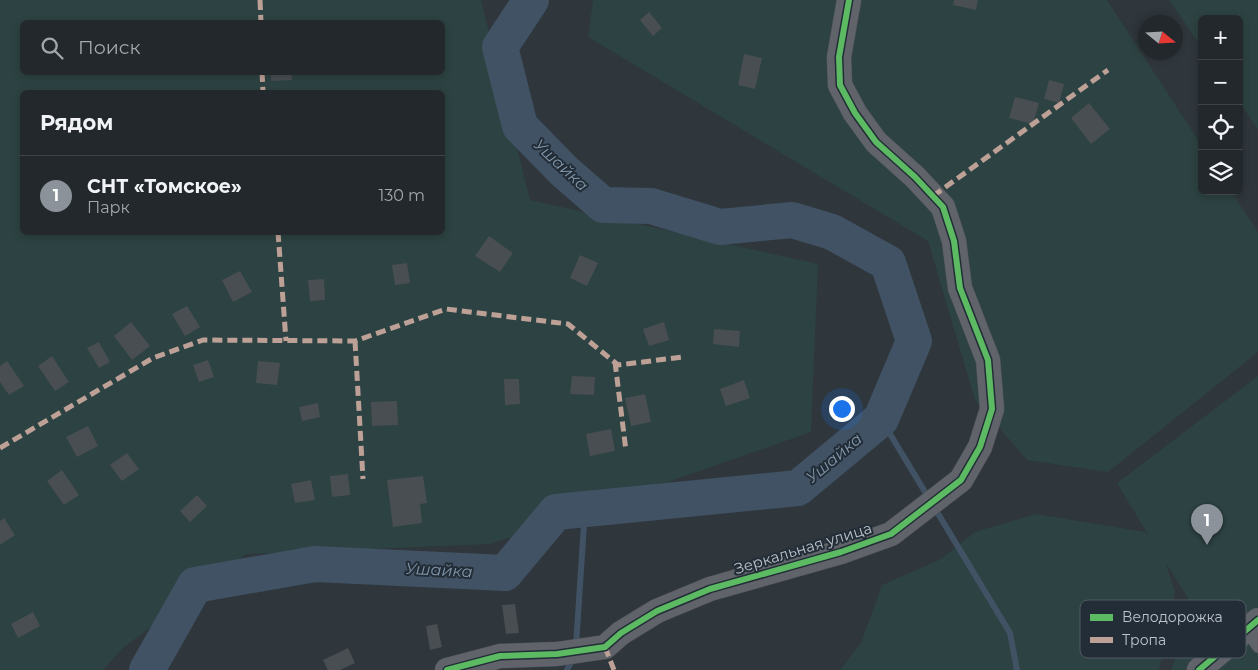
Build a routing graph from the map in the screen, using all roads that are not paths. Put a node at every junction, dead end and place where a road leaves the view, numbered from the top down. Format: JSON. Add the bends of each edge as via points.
{"nodes":[{"id":1,"x":849,"y":0,"type":"edge"},
{"id":2,"x":1216,"y":658,"type":"edge"},
{"id":3,"x":447,"y":670,"type":"edge"},
{"id":4,"x":1199,"y":670,"type":"edge"}],
"edges":[{"from":1,"to":3,"type":"street","name":"Зеркальная улица","via":[[839,57],[840,85],[854,113],[876,142],[943,206],[954,241],[960,288],[988,360],[992,409],[980,448],[961,480],[891,534],[841,552],[710,589],[657,611],[621,633],[606,647],[557,654],[500,656]]},
{"from":2,"to":4,"type":"street"}]}
